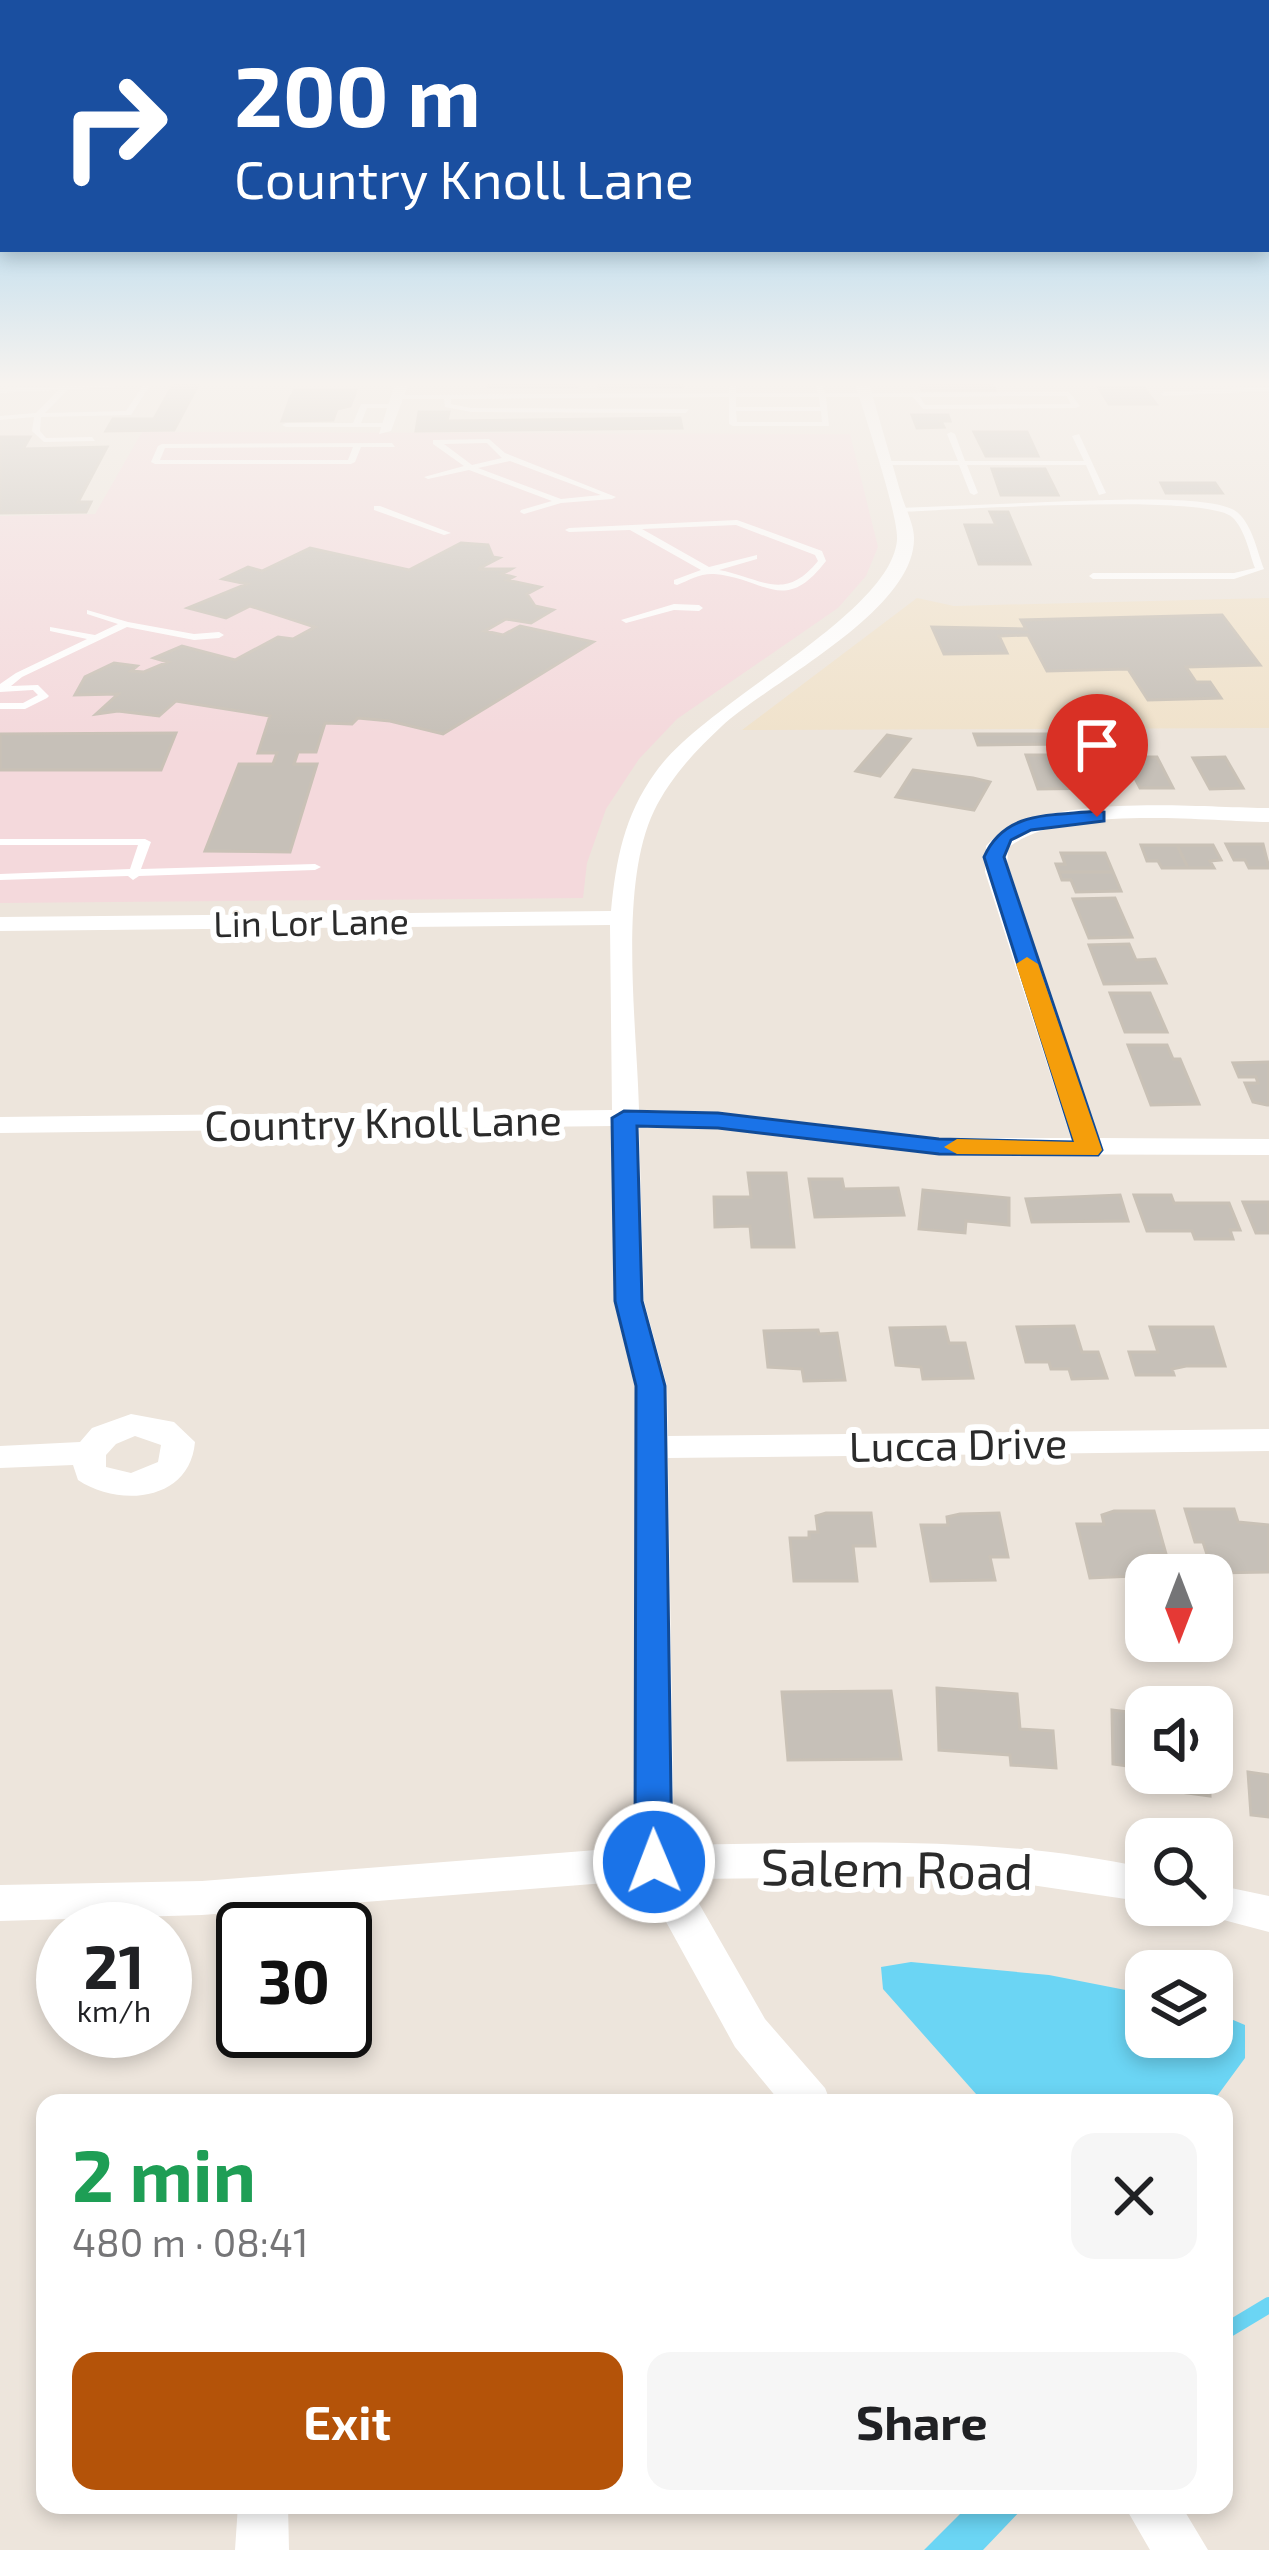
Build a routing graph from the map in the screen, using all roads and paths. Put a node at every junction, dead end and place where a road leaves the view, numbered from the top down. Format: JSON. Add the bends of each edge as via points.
{"nodes":[{"id":1,"x":555,"y":499,"type":"edge"},
{"id":2,"x":586,"y":499,"type":"edge"},
{"id":3,"x":895,"y":499,"type":"edge"},
{"id":4,"x":560,"y":501,"type":"junction"},
{"id":5,"x":377,"y":508,"type":"dead end"},
{"id":6,"x":898,"y":510,"type":"junction"},
{"id":7,"x":524,"y":512,"type":"dead end"},
{"id":8,"x":628,"y":525,"type":"junction"},
{"id":9,"x":569,"y":530,"type":"dead end"},
{"id":10,"x":447,"y":533,"type":"dead end"},
{"id":11,"x":754,"y":557,"type":"dead end"},
{"id":12,"x":708,"y":570,"type":"junction"},
{"id":13,"x":1093,"y":575,"type":"dead end"},
{"id":14,"x":677,"y":582,"type":"dead end"},
{"id":15,"x":699,"y":608,"type":"dead end"},
{"id":16,"x":90,"y":613,"type":"dead end"},
{"id":17,"x":626,"y":620,"type":"dead end"},
{"id":18,"x":127,"y":624,"type":"junction"},
{"id":19,"x":53,"y":628,"type":"dead end"},
{"id":20,"x":219,"y":635,"type":"dead end"},
{"id":21,"x":94,"y":638,"type":"junction"},
{"id":22,"x":0,"y":689,"type":"edge"},
{"id":23,"x":0,"y":706,"type":"edge"},
{"id":24,"x":1269,"y":815,"type":"edge"},
{"id":25,"x":0,"y":842,"type":"edge"},
{"id":26,"x":315,"y":867,"type":"dead end"},
{"id":27,"x":134,"y":877,"type":"junction"},
{"id":28,"x":0,"y":878,"type":"edge"},
{"id":29,"x":622,"y":918,"type":"junction"},
{"id":30,"x":0,"y":924,"type":"edge"},
{"id":31,"x":624,"y":1118,"type":"junction"},
{"id":32,"x":0,"y":1125,"type":"edge"},
{"id":33,"x":1269,"y":1147,"type":"edge"},
{"id":34,"x":1089,"y":1150,"type":"junction"},
{"id":35,"x":1269,"y":1440,"type":"edge"},
{"id":36,"x":648,"y":1447,"type":"junction"},
{"id":37,"x":88,"y":1453,"type":"dead end"},
{"id":38,"x":0,"y":1456,"type":"edge"},
{"id":39,"x":654,"y":1862,"type":"junction"},
{"id":40,"x":1125,"y":1882,"type":"edge"},
{"id":41,"x":0,"y":1903,"type":"edge"},
{"id":42,"x":1233,"y":1905,"type":"edge"},
{"id":43,"x":1269,"y":1914,"type":"edge"},
{"id":44,"x":801,"y":2094,"type":"edge"},
{"id":45,"x":1156,"y":2514,"type":"edge"},
{"id":46,"x":1181,"y":2550,"type":"edge"}],
"edges":[{"from":1,"to":4,"type":"lane"},
{"from":2,"to":4,"type":"lane"},
{"from":3,"to":6,"type":"street"},
{"from":4,"to":7,"type":"lane"},
{"from":5,"to":10,"type":"lane"},
{"from":6,"to":13,"type":"lane","via":[[1220,507],[1238,519],[1261,569],[1234,576]]},
{"from":6,"to":29,"type":"street","via":[[906,538],[885,587],[717,720],[665,772],[628,852]]},
{"from":8,"to":9,"type":"lane"},
{"from":8,"to":12,"type":"lane"},
{"from":8,"to":12,"type":"lane","via":[[737,522],[819,553],[822,561],[809,581],[784,590]]},
{"from":11,"to":12,"type":"lane"},
{"from":12,"to":14,"type":"lane"},
{"from":15,"to":17,"type":"lane"},
{"from":16,"to":18,"type":"lane"},
{"from":18,"to":20,"type":"lane"},
{"from":18,"to":21,"type":"lane"},
{"from":19,"to":21,"type":"lane"},
{"from":21,"to":22,"type":"lane"},
{"from":22,"to":23,"type":"lane","via":[[35,687],[44,696]]},
{"from":24,"to":34,"type":"street","via":[[1075,817],[1003,837],[996,872]]},
{"from":25,"to":27,"type":"lane","via":[[146,842]]},
{"from":26,"to":27,"type":"lane"},
{"from":27,"to":28,"type":"lane"},
{"from":29,"to":30,"type":"street","name":"Lin Lor Lane"},
{"from":29,"to":31,"type":"street"},
{"from":31,"to":32,"type":"street","name":"Country Knoll Lane"},
{"from":31,"to":34,"type":"street","name":"Country Knoll Lane","via":[[718,1120],[939,1146]]},
{"from":31,"to":36,"type":"street","via":[[628,1301],[650,1386]]},
{"from":33,"to":34,"type":"street","name":"Country Knoll Lane"},
{"from":35,"to":36,"type":"street","name":"Lucca Drive"},
{"from":36,"to":39,"type":"street"},
{"from":37,"to":38,"type":"street"},
{"from":39,"to":40,"type":"street","name":"Salem Road","via":[[971,1859]]},
{"from":39,"to":41,"type":"street","name":"Salem Road","via":[[202,1898]]},
{"from":39,"to":44,"type":"street","via":[[750,2033]]},
{"from":42,"to":43,"type":"street"},
{"from":45,"to":46,"type":"street"}]}
